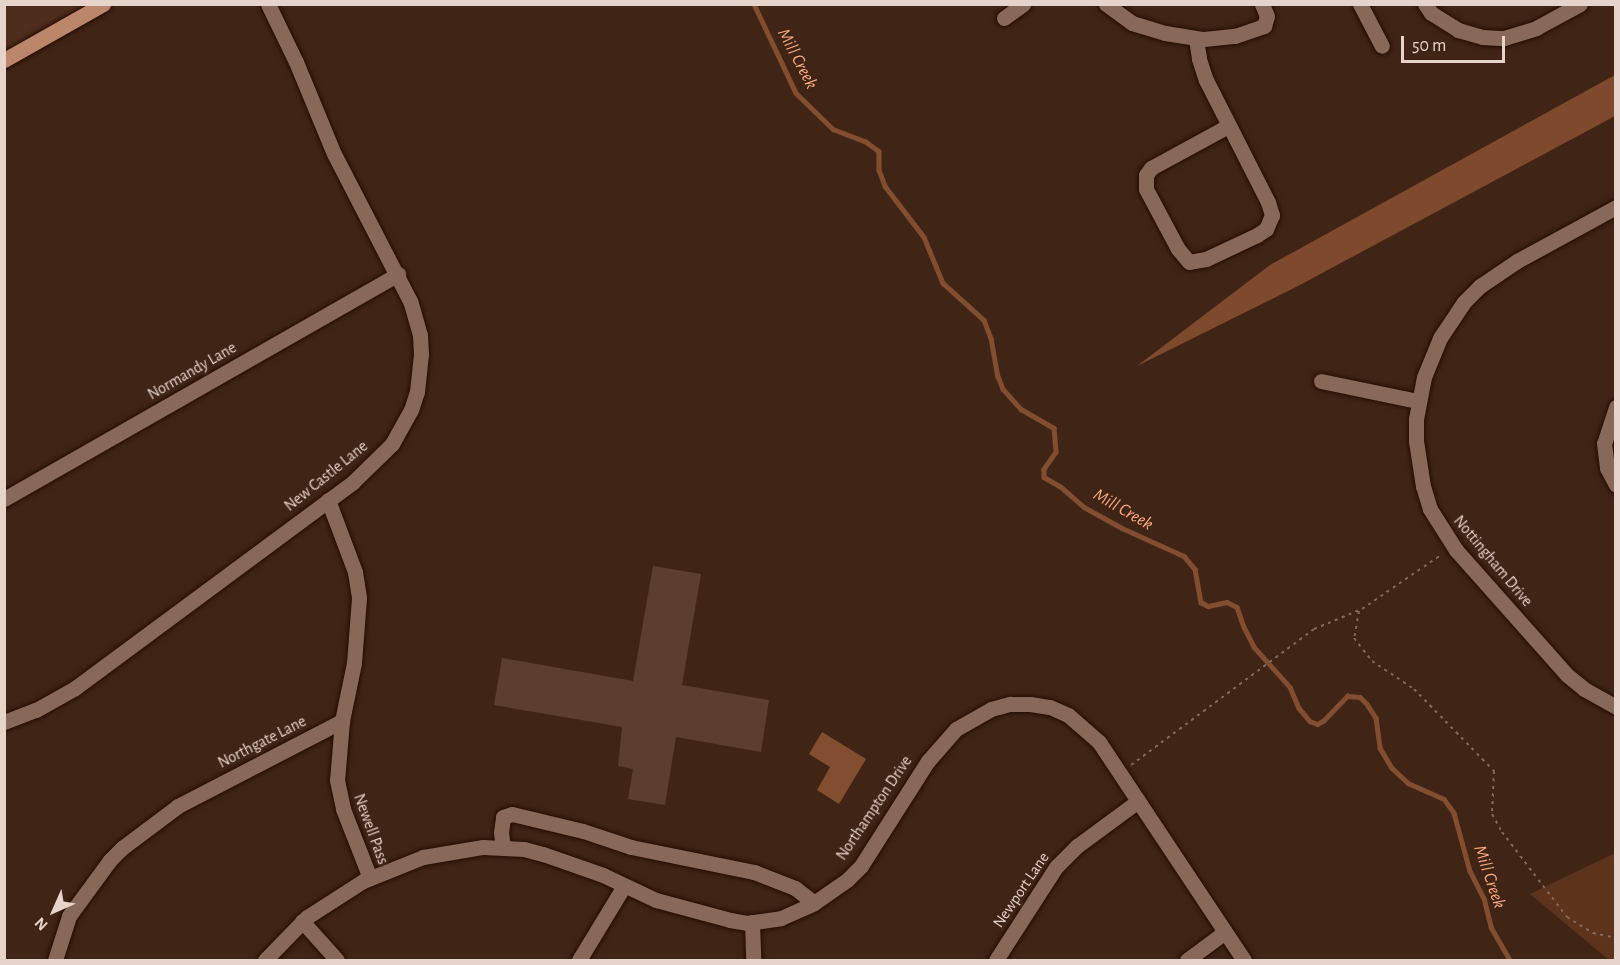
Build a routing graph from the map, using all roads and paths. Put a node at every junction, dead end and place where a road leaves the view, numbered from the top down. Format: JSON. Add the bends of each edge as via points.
{"nodes":[{"id":1,"x":103,"y":4,"type":"edge"},
{"id":2,"x":268,"y":4,"type":"edge"},
{"id":3,"x":1023,"y":4,"type":"edge"},
{"id":4,"x":1106,"y":4,"type":"edge"},
{"id":5,"x":1262,"y":4,"type":"edge"},
{"id":6,"x":1359,"y":4,"type":"edge"},
{"id":7,"x":1425,"y":4,"type":"edge"},
{"id":8,"x":1580,"y":4,"type":"edge"},
{"id":9,"x":1004,"y":18,"type":"dead end"},
{"id":10,"x":1196,"y":39,"type":"junction"},
{"id":11,"x":1383,"y":46,"type":"dead end"},
{"id":12,"x":4,"y":60,"type":"edge"},
{"id":13,"x":1228,"y":126,"type":"junction"},
{"id":14,"x":1616,"y":207,"type":"edge"},
{"id":15,"x":398,"y":274,"type":"junction"},
{"id":16,"x":1321,"y":381,"type":"dead end"},
{"id":17,"x":1419,"y":401,"type":"junction"},
{"id":18,"x":1616,"y":407,"type":"edge"},
{"id":19,"x":1616,"y":484,"type":"edge"},
{"id":20,"x":4,"y":499,"type":"edge"},
{"id":21,"x":328,"y":500,"type":"junction"},
{"id":22,"x":1454,"y":547,"type":"junction"},
{"id":23,"x":1359,"y":611,"type":"junction"},
{"id":24,"x":1616,"y":707,"type":"edge"},
{"id":25,"x":342,"y":721,"type":"junction"},
{"id":26,"x":4,"y":722,"type":"edge"},
{"id":27,"x":1119,"y":774,"type":"junction"},
{"id":28,"x":1138,"y":801,"type":"junction"},
{"id":29,"x":503,"y":847,"type":"junction"},
{"id":30,"x":370,"y":878,"type":"junction"},
{"id":31,"x":624,"y":886,"type":"junction"},
{"id":32,"x":814,"y":903,"type":"junction"},
{"id":33,"x":302,"y":921,"type":"junction"},
{"id":34,"x":752,"y":922,"type":"junction"},
{"id":35,"x":1225,"y":932,"type":"junction"},
{"id":36,"x":1616,"y":938,"type":"edge"},
{"id":37,"x":55,"y":960,"type":"edge"},
{"id":38,"x":265,"y":960,"type":"edge"},
{"id":39,"x":337,"y":960,"type":"edge"},
{"id":40,"x":579,"y":960,"type":"edge"},
{"id":41,"x":753,"y":960,"type":"edge"},
{"id":42,"x":996,"y":960,"type":"edge"},
{"id":43,"x":1187,"y":960,"type":"edge"},
{"id":44,"x":1244,"y":960,"type":"edge"}],
"edges":[{"from":1,"to":12,"type":"main road"},
{"from":2,"to":15,"type":"street","name":"New Castle Lane","via":[[334,154]]},
{"from":3,"to":9,"type":"street"},
{"from":4,"to":10,"type":"street","via":[[1132,23]]},
{"from":5,"to":10,"type":"street","via":[[1267,16],[1264,26],[1235,36]]},
{"from":6,"to":11,"type":"street"},
{"from":7,"to":8,"type":"street","via":[[1431,13],[1458,30],[1504,38],[1536,28]]},
{"from":10,"to":13,"type":"street","via":[[1202,70]]},
{"from":13,"to":13,"type":"street","via":[[1268,202],[1270,223],[1257,235],[1206,259],[1189,262],[1146,189],[1146,175],[1151,168]]},
{"from":14,"to":17,"type":"street","name":"Nottingham Drive","via":[[1517,261],[1472,294],[1450,319],[1440,338]]},
{"from":15,"to":20,"type":"street","name":"Normandy Lane"},
{"from":15,"to":21,"type":"street","name":"New Castle Lane","via":[[420,335],[417,392],[392,444],[366,471]]},
{"from":16,"to":17,"type":"street"},
{"from":17,"to":22,"type":"street","name":"Nottingham Drive","via":[[1416,441],[1423,486],[1430,508]]},
{"from":18,"to":19,"type":"street","via":[[1604,443],[1607,468]]},
{"from":21,"to":25,"type":"street","via":[[355,572],[359,598],[354,663]]},
{"from":21,"to":26,"type":"street","name":"New Castle Lane","via":[[75,688]]},
{"from":22,"to":23,"type":"path"},
{"from":22,"to":24,"type":"street","name":"Nottingham Drive","via":[[1567,675]]},
{"from":23,"to":27,"type":"path","via":[[1314,629]]},
{"from":23,"to":36,"type":"path","via":[[1354,638],[1372,661],[1414,689],[1494,771],[1492,814],[1567,917],[1593,933]]},
{"from":25,"to":30,"type":"street","name":"Newell Pass","via":[[339,795]]},
{"from":25,"to":37,"type":"street","name":"Northgate Lane","via":[[178,806],[122,848],[69,916]]},
{"from":27,"to":28,"type":"street","name":"Northampton Drive"},
{"from":27,"to":32,"type":"street","name":"Northampton Drive","via":[[1099,742],[1068,715],[1050,707],[1010,704],[972,717],[942,743],[861,866]]},
{"from":28,"to":35,"type":"street","name":"Northampton Drive"},
{"from":28,"to":42,"type":"street","name":"Newport Lane","via":[[1077,846],[1056,867]]},
{"from":29,"to":30,"type":"street","name":"Northampton Drive","via":[[443,852]]},
{"from":29,"to":31,"type":"street","name":"Northampton Drive","via":[[543,854]]},
{"from":29,"to":32,"type":"street","via":[[503,817],[512,814],[631,847],[754,872],[795,888]]},
{"from":30,"to":33,"type":"street","name":"Northampton Drive"},
{"from":31,"to":34,"type":"street","name":"Northampton Drive","via":[[694,911]]},
{"from":31,"to":40,"type":"street"},
{"from":32,"to":34,"type":"street","name":"Northampton Drive","via":[[781,918]]},
{"from":33,"to":38,"type":"street","name":"Northampton Drive"},
{"from":33,"to":39,"type":"street"},
{"from":34,"to":41,"type":"street"},
{"from":35,"to":43,"type":"street"},
{"from":35,"to":44,"type":"street","name":"Northampton Drive"}]}
